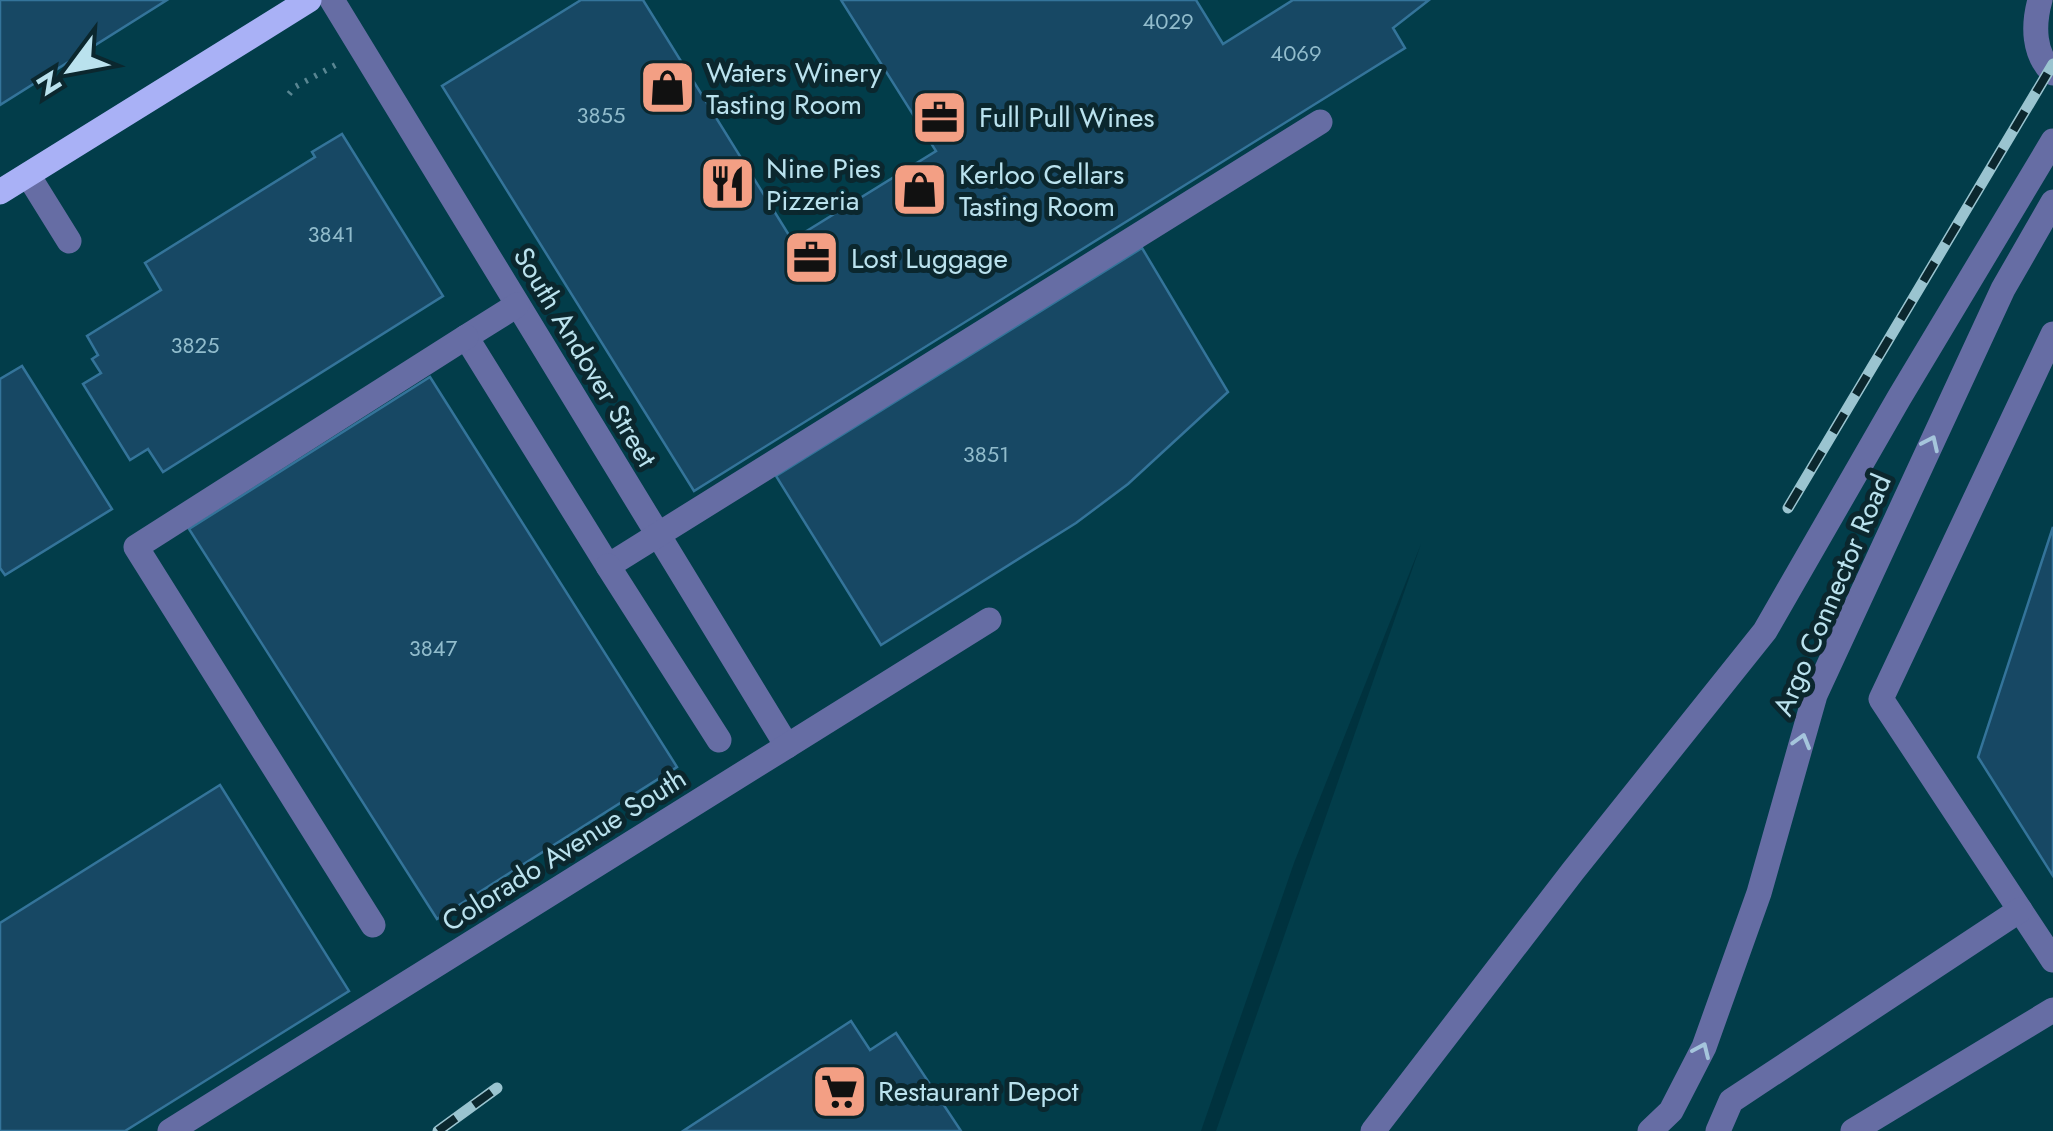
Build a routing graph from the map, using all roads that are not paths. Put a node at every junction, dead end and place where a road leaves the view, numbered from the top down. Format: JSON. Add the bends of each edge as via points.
{"nodes":[{"id":1,"x":309,"y":0,"type":"edge"},
{"id":2,"x":332,"y":0,"type":"edge"},
{"id":3,"x":2040,"y":0,"type":"edge"},
{"id":4,"x":2053,"y":73,"type":"edge"},
{"id":5,"x":1320,"y":122,"type":"dead end"},
{"id":6,"x":2053,"y":141,"type":"edge"},
{"id":7,"x":28,"y":175,"type":"junction"},
{"id":8,"x":0,"y":192,"type":"edge"},
{"id":9,"x":2053,"y":202,"type":"edge"},
{"id":10,"x":69,"y":241,"type":"dead end"},
{"id":11,"x":518,"y":305,"type":"junction"},
{"id":12,"x":2053,"y":334,"type":"edge"},
{"id":13,"x":466,"y":338,"type":"junction"},
{"id":14,"x":658,"y":534,"type":"junction"},
{"id":15,"x":608,"y":566,"type":"junction"},
{"id":16,"x":989,"y":620,"type":"dead end"},
{"id":17,"x":720,"y":740,"type":"dead end"},
{"id":18,"x":787,"y":746,"type":"junction"},
{"id":19,"x":2020,"y":910,"type":"junction"},
{"id":20,"x":372,"y":925,"type":"dead end"},
{"id":21,"x":2053,"y":960,"type":"edge"},
{"id":22,"x":2053,"y":1010,"type":"edge"},
{"id":23,"x":170,"y":1131,"type":"edge"},
{"id":24,"x":1373,"y":1131,"type":"edge"},
{"id":25,"x":1650,"y":1131,"type":"edge"},
{"id":26,"x":1718,"y":1131,"type":"edge"},
{"id":27,"x":1853,"y":1131,"type":"edge"}],
"edges":[{"from":1,"to":7,"type":"main road"},
{"from":2,"to":11,"type":"street","name":"South Andover Street"},
{"from":3,"to":4,"type":"street","via":[[2034,20],[2040,57]]},
{"from":5,"to":14,"type":"street"},
{"from":6,"to":24,"type":"street","via":[[1765,630]]},
{"from":7,"to":8,"type":"main road"},
{"from":7,"to":10,"type":"street"},
{"from":25,"to":9,"type":"street","name":"Argo Connector Road","one_way":true,"via":[[1671,1112],[1704,1047],[1759,893],[1814,695],[2003,289]]},
{"from":11,"to":13,"type":"street"},
{"from":11,"to":14,"type":"street","name":"South Andover Street"},
{"from":12,"to":19,"type":"street","via":[[1881,699]]},
{"from":13,"to":15,"type":"street"},
{"from":13,"to":20,"type":"street","via":[[136,547]]},
{"from":14,"to":15,"type":"street"},
{"from":14,"to":18,"type":"street","name":"South Andover Street"},
{"from":15,"to":17,"type":"street"},
{"from":16,"to":18,"type":"street","name":"Colorado Avenue South"},
{"from":18,"to":23,"type":"street","name":"Colorado Avenue South"},
{"from":19,"to":21,"type":"street"},
{"from":19,"to":26,"type":"street","via":[[1732,1101]]},
{"from":22,"to":27,"type":"street"}]}
